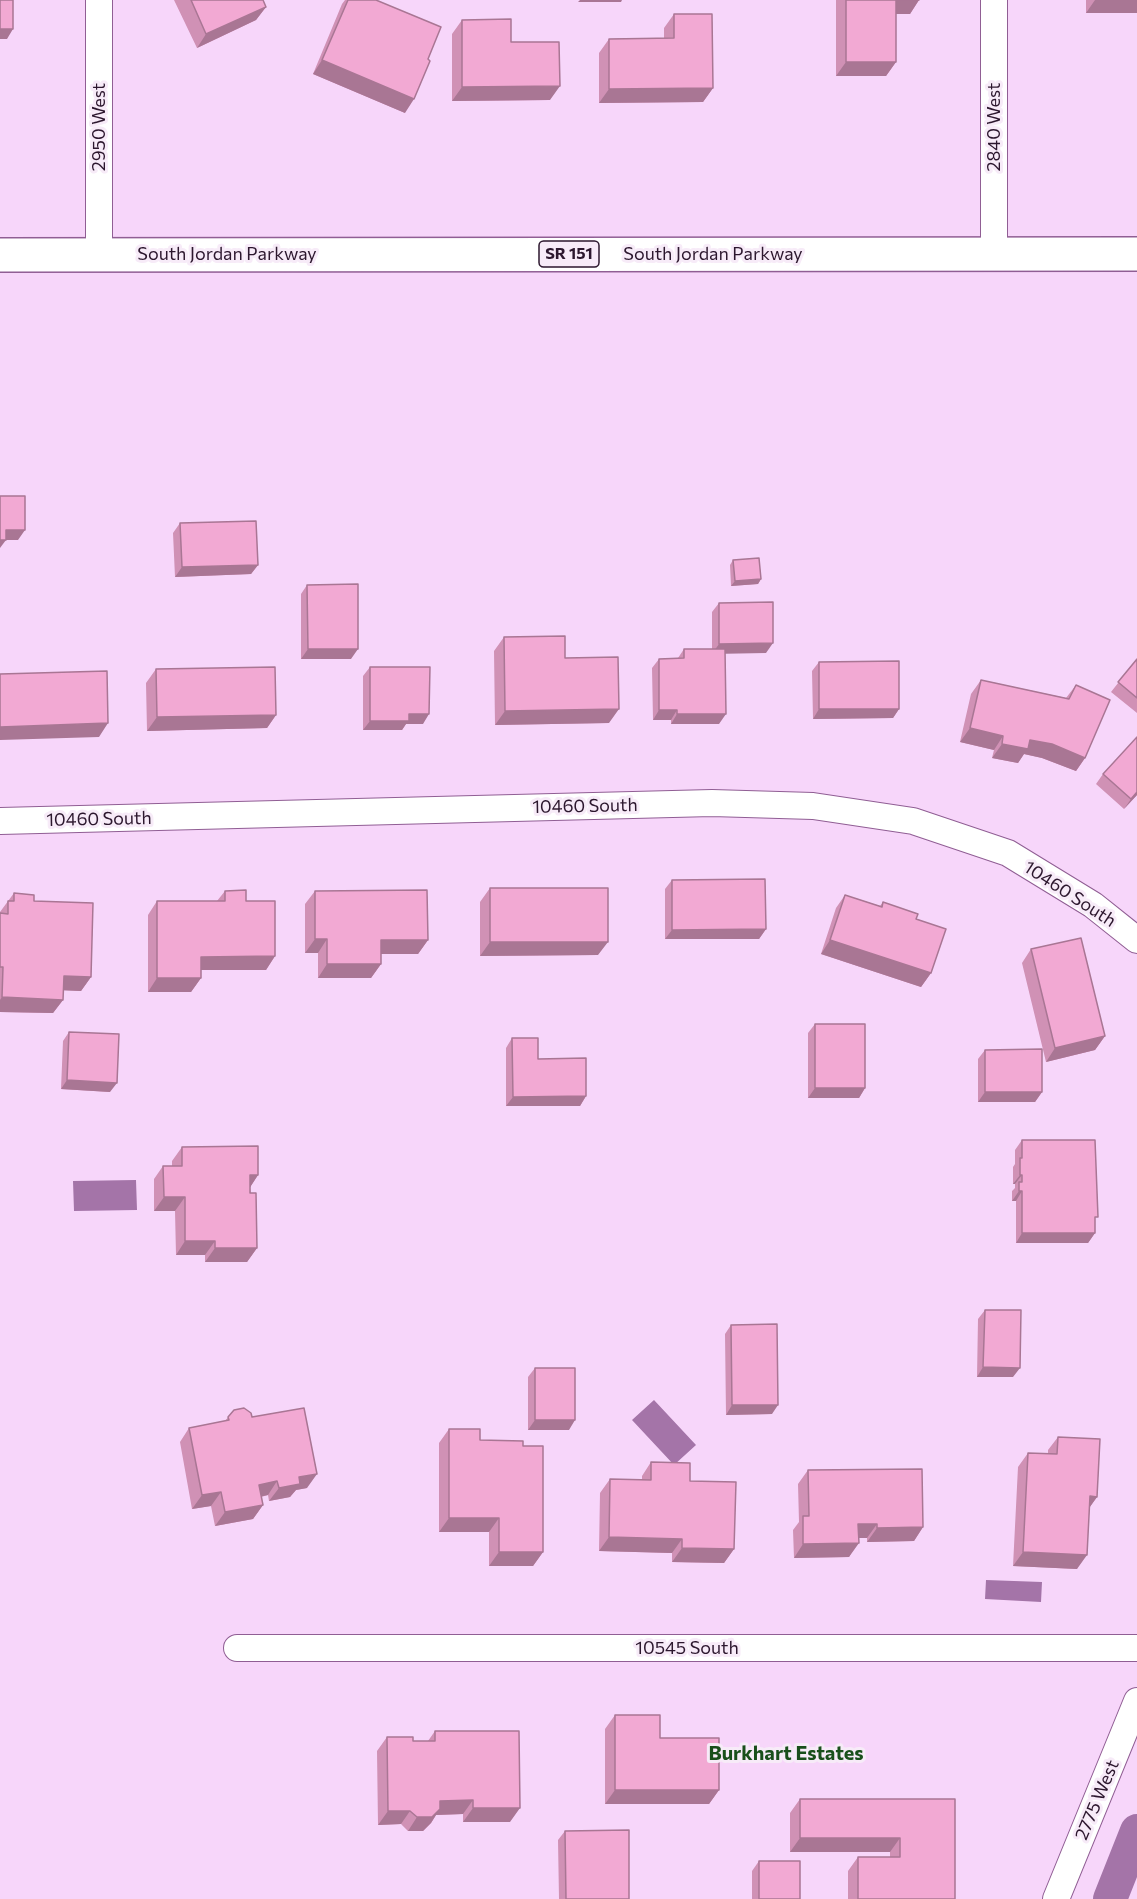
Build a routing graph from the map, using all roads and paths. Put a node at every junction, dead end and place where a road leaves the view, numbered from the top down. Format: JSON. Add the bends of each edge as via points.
{"nodes":[{"id":1,"x":99,"y":0,"type":"edge"},
{"id":2,"x":994,"y":0,"type":"edge"},
{"id":3,"x":994,"y":254,"type":"junction"},
{"id":4,"x":1137,"y":254,"type":"edge"},
{"id":5,"x":0,"y":255,"type":"edge"},
{"id":6,"x":99,"y":255,"type":"junction"},
{"id":7,"x":0,"y":821,"type":"edge"},
{"id":8,"x":1137,"y":940,"type":"edge"},
{"id":9,"x":237,"y":1648,"type":"dead end"},
{"id":10,"x":1137,"y":1648,"type":"edge"},
{"id":11,"x":1137,"y":1701,"type":"edge"},
{"id":12,"x":1056,"y":1899,"type":"edge"}],
"edges":[{"from":1,"to":6,"type":"street","name":"2950 West"},
{"from":2,"to":3,"type":"street","name":"2840 West"},
{"from":3,"to":4,"type":"main road","name":"South Jordan Parkway","number":"SR 151"},
{"from":3,"to":6,"type":"main road","name":"South Jordan Parkway","number":"SR 151"},
{"from":5,"to":6,"type":"main road","name":"South Jordan Parkway","number":"SR 151"},
{"from":7,"to":8,"type":"street","name":"10460 South","via":[[712,803],[813,806],[913,821],[1008,853],[1093,905]]},
{"from":9,"to":10,"type":"street","name":"10545 South"},
{"from":11,"to":12,"type":"street","name":"2775 West"}]}
